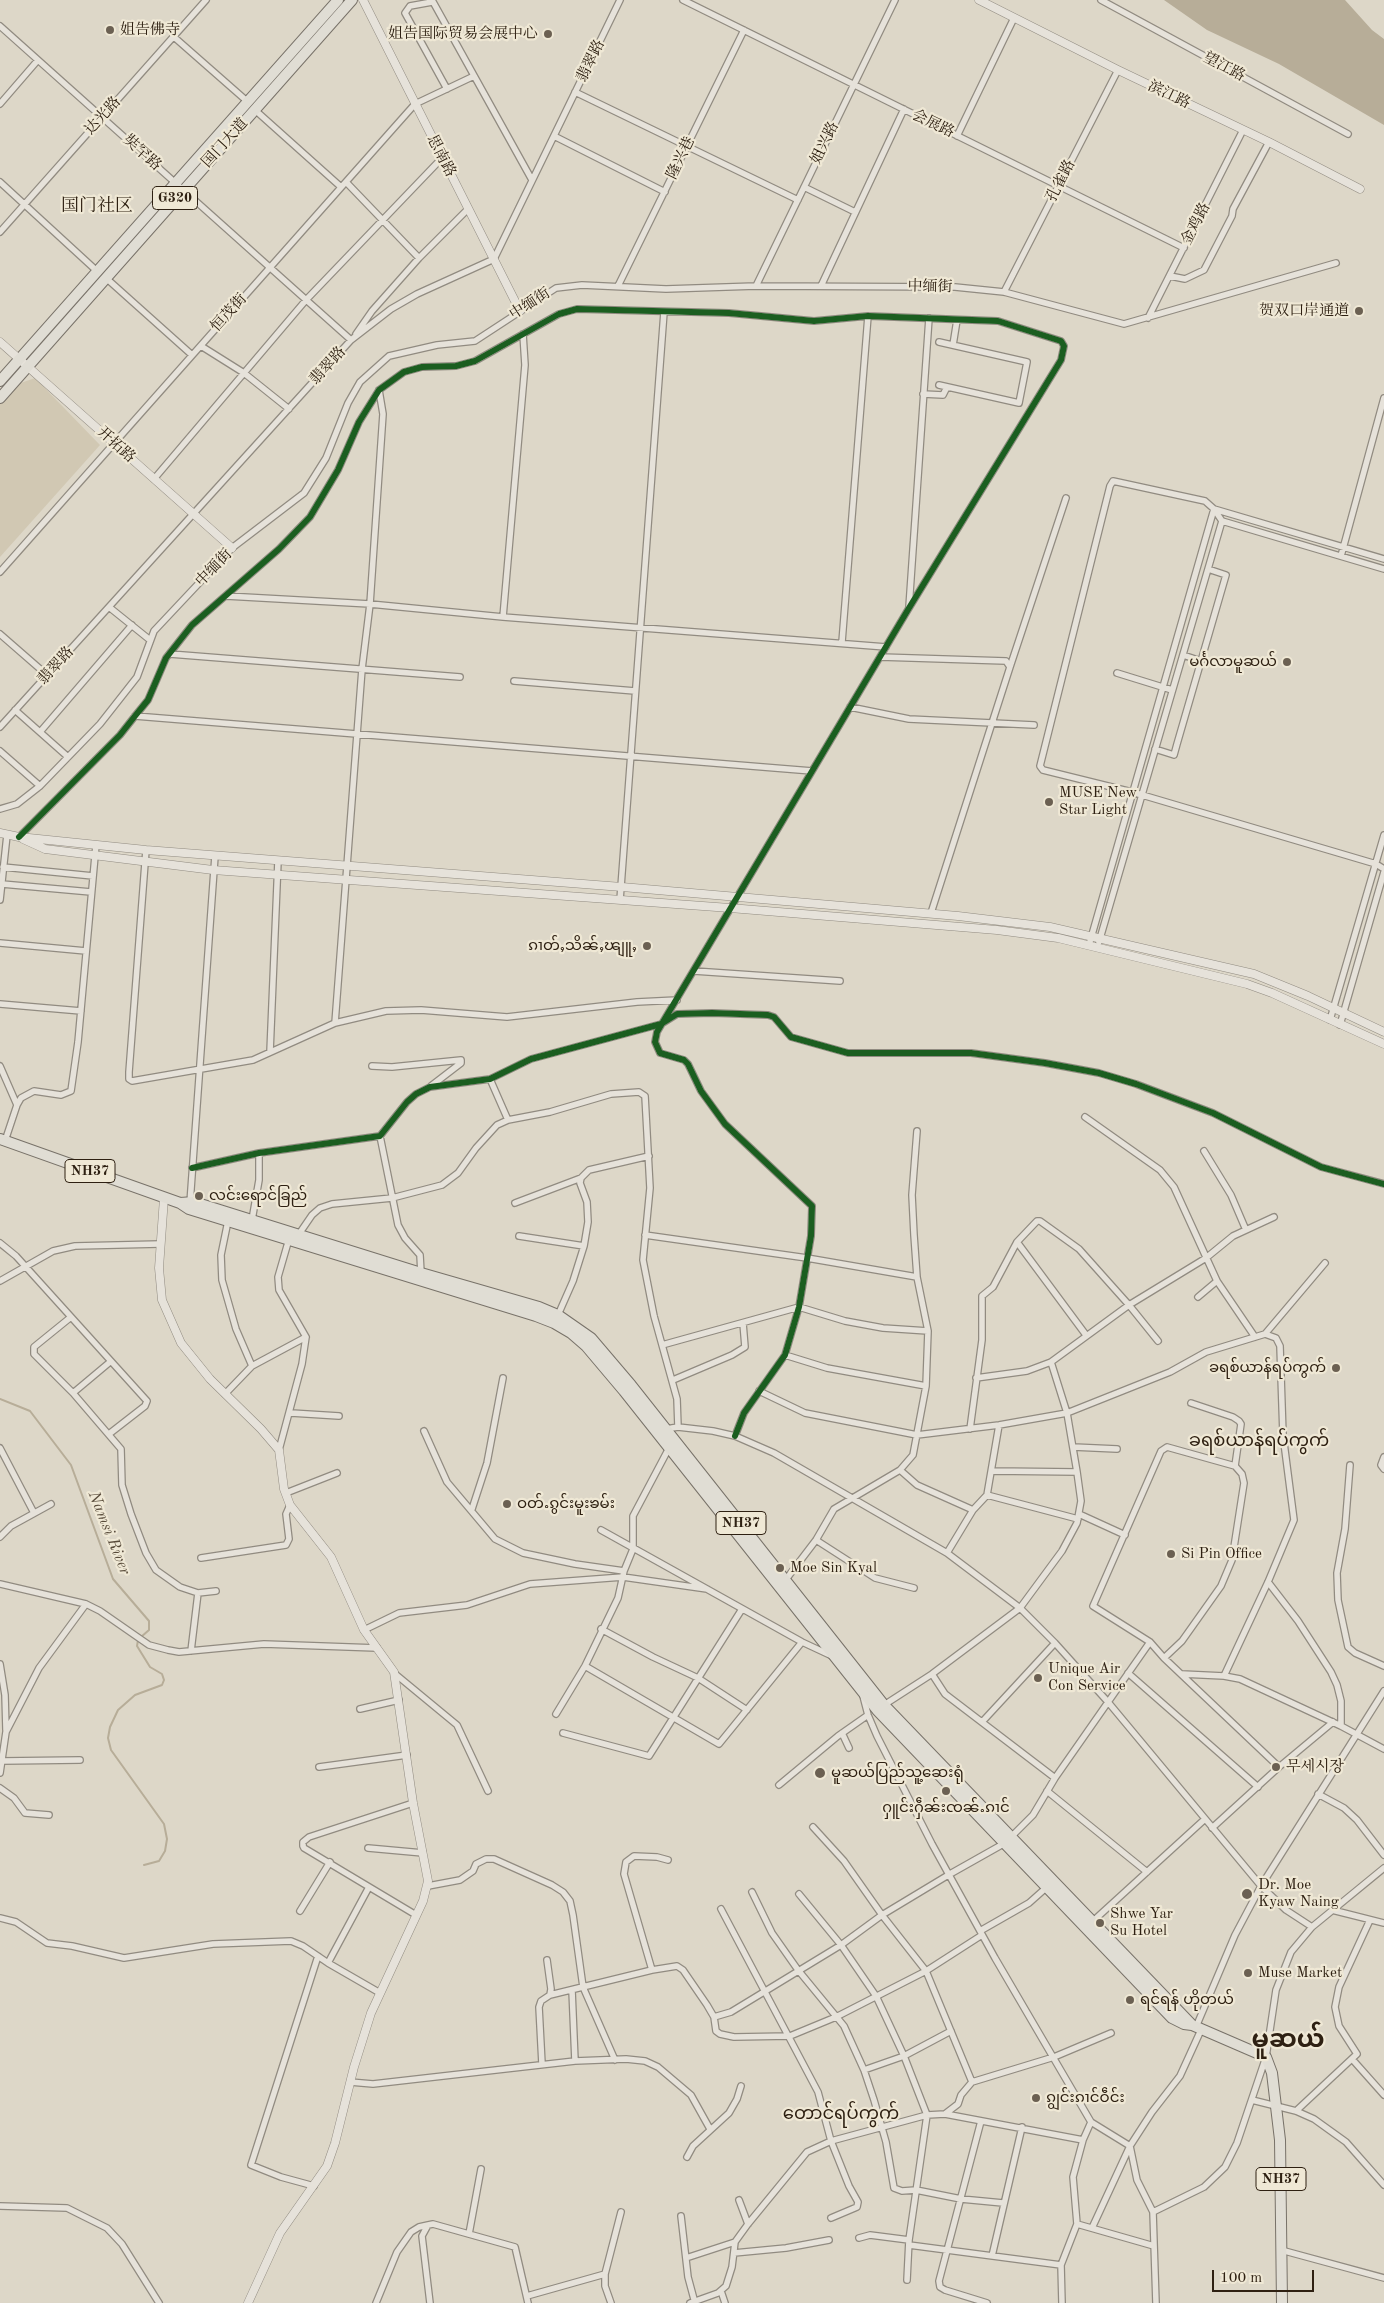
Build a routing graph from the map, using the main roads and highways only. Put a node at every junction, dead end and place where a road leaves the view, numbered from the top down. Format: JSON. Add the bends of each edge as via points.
{"nodes":[{"id":1,"x":338,"y":0,"type":"edge"},
{"id":2,"x":352,"y":0,"type":"edge"},
{"id":3,"x":251,"y":106,"type":"junction"},
{"id":4,"x":102,"y":275,"type":"junction"},
{"id":5,"x":0,"y":381,"type":"edge"},
{"id":6,"x":0,"y":398,"type":"edge"},
{"id":7,"x":2,"y":1140,"type":"edge"},
{"id":8,"x":186,"y":1204,"type":"junction"},
{"id":9,"x":783,"y":1583,"type":"junction"},
{"id":10,"x":863,"y":1684,"type":"junction"},
{"id":11,"x":1009,"y":1840,"type":"junction"},
{"id":12,"x":1090,"y":1924,"type":"junction"},
{"id":13,"x":1282,"y":2303,"type":"edge"}],
"edges":[{"from":1,"to":3,"type":"highway","name":"国门大道","number":"G320"},
{"from":2,"to":3,"type":"highway","name":"国门大道","number":"G320"},
{"from":3,"to":4,"type":"highway","name":"国门大道","number":"G320"},
{"from":4,"to":5,"type":"highway","name":"国门大道","number":"G320"},
{"from":4,"to":6,"type":"highway","name":"国门大道","number":"G320"},
{"from":7,"to":8,"type":"highway","number":"NH37"},
{"from":8,"to":9,"type":"highway","number":"NH37","via":[[228,1221],[554,1323],[571,1333],[586,1346]]},
{"from":8,"to":9,"type":"highway","number":"NH37","via":[[252,1220],[558,1314],[591,1338],[631,1385]]},
{"from":9,"to":10,"type":"highway","number":"NH37","via":[[850,1662]]},
{"from":9,"to":10,"type":"highway","number":"NH37","via":[[835,1658]]},
{"from":10,"to":11,"type":"highway","number":"NH37"},
{"from":10,"to":11,"type":"highway","number":"NH37","via":[[877,1710]]},
{"from":11,"to":12,"type":"highway","number":"NH37"},
{"from":11,"to":12,"type":"highway","number":"NH37","via":[[1047,1887]]},
{"from":12,"to":13,"type":"highway","number":"NH37","via":[[1196,2027],[1266,2057],[1272,2073],[1280,2140]]}]}
